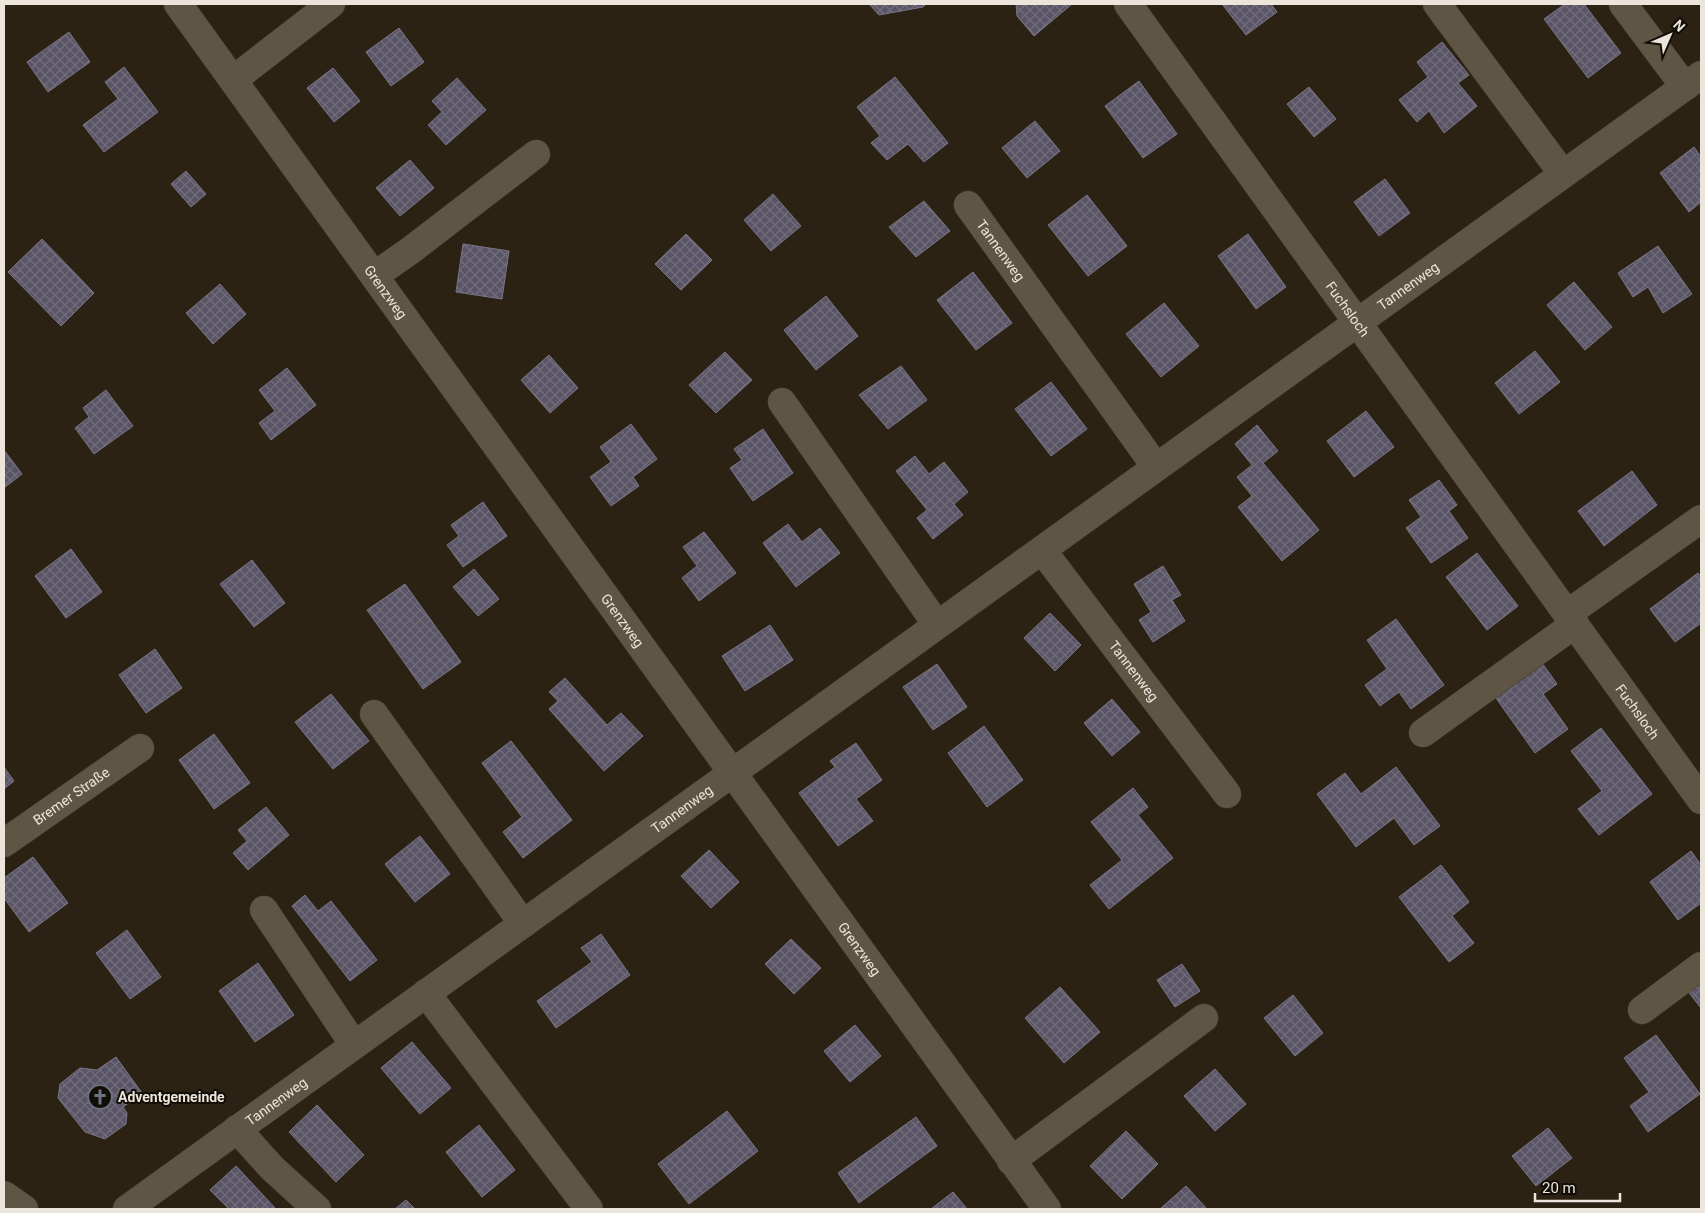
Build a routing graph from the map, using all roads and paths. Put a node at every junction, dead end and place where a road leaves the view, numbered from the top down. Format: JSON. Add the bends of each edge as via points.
{"nodes":[{"id":1,"x":178,"y":4,"type":"edge"},
{"id":2,"x":331,"y":4,"type":"edge"},
{"id":3,"x":1128,"y":4,"type":"edge"},
{"id":4,"x":1437,"y":4,"type":"edge"},
{"id":5,"x":1623,"y":4,"type":"edge"},
{"id":6,"x":233,"y":80,"type":"junction"},
{"id":7,"x":1693,"y":81,"type":"edge"},
{"id":8,"x":536,"y":154,"type":"dead end"},
{"id":9,"x":1563,"y":174,"type":"junction"},
{"id":10,"x":968,"y":205,"type":"dead end"},
{"id":11,"x":374,"y":276,"type":"junction"},
{"id":12,"x":1358,"y":322,"type":"junction"},
{"id":13,"x":782,"y":402,"type":"dead end"},
{"id":14,"x":1156,"y":467,"type":"junction"},
{"id":15,"x":1701,"y":519,"type":"edge"},
{"id":16,"x":1042,"y":550,"type":"junction"},
{"id":17,"x":1571,"y":619,"type":"junction"},
{"id":18,"x":937,"y":625,"type":"junction"},
{"id":19,"x":374,"y":714,"type":"dead end"},
{"id":20,"x":1424,"y":733,"type":"dead end"},
{"id":21,"x":140,"y":748,"type":"dead end"},
{"id":22,"x":732,"y":773,"type":"junction"},
{"id":23,"x":1226,"y":794,"type":"dead end"},
{"id":24,"x":1701,"y":800,"type":"edge"},
{"id":25,"x":4,"y":843,"type":"edge"},
{"id":26,"x":264,"y":910,"type":"dead end"},
{"id":27,"x":523,"y":924,"type":"junction"},
{"id":28,"x":1701,"y":966,"type":"edge"},
{"id":29,"x":426,"y":993,"type":"junction"},
{"id":30,"x":1642,"y":1010,"type":"dead end"},
{"id":31,"x":1204,"y":1018,"type":"dead end"},
{"id":32,"x":354,"y":1045,"type":"junction"},
{"id":33,"x":238,"y":1129,"type":"junction"},
{"id":34,"x":1011,"y":1161,"type":"junction"},
{"id":35,"x":4,"y":1195,"type":"edge"},
{"id":36,"x":24,"y":1209,"type":"edge"},
{"id":37,"x":126,"y":1209,"type":"edge"},
{"id":38,"x":317,"y":1209,"type":"edge"},
{"id":39,"x":589,"y":1209,"type":"edge"},
{"id":40,"x":1047,"y":1209,"type":"edge"}],
"edges":[{"from":1,"to":6,"type":"street","name":"Grenzweg"},
{"from":2,"to":6,"type":"street"},
{"from":3,"to":12,"type":"street","name":"Fuchsloch"},
{"from":4,"to":9,"type":"street"},
{"from":5,"to":7,"type":"street"},
{"from":6,"to":11,"type":"street","name":"Grenzweg"},
{"from":7,"to":9,"type":"street","name":"Tannenweg"},
{"from":8,"to":11,"type":"street"},
{"from":9,"to":12,"type":"street","name":"Tannenweg"},
{"from":10,"to":14,"type":"street","name":"Tannenweg"},
{"from":11,"to":22,"type":"street","name":"Grenzweg"},
{"from":12,"to":14,"type":"street","name":"Tannenweg"},
{"from":12,"to":17,"type":"street","name":"Fuchsloch"},
{"from":13,"to":18,"type":"street"},
{"from":14,"to":16,"type":"street","name":"Tannenweg"},
{"from":15,"to":17,"type":"street"},
{"from":16,"to":18,"type":"street","name":"Tannenweg"},
{"from":16,"to":23,"type":"street","name":"Tannenweg"},
{"from":17,"to":20,"type":"street"},
{"from":17,"to":24,"type":"street","name":"Fuchsloch"},
{"from":18,"to":22,"type":"street","name":"Tannenweg"},
{"from":19,"to":27,"type":"street"},
{"from":21,"to":25,"type":"street","name":"Bremer Straße"},
{"from":22,"to":27,"type":"street","name":"Tannenweg"},
{"from":22,"to":34,"type":"street","name":"Grenzweg"},
{"from":26,"to":32,"type":"street"},
{"from":27,"to":29,"type":"street","name":"Tannenweg"},
{"from":28,"to":30,"type":"street"},
{"from":29,"to":32,"type":"street","name":"Tannenweg"},
{"from":29,"to":39,"type":"street"},
{"from":31,"to":34,"type":"street"},
{"from":32,"to":33,"type":"street","name":"Tannenweg"},
{"from":33,"to":37,"type":"street","name":"Tannenweg"},
{"from":33,"to":38,"type":"street","via":[[272,1168]]},
{"from":34,"to":40,"type":"street","name":"Grenzweg"},
{"from":35,"to":36,"type":"street"}]}
